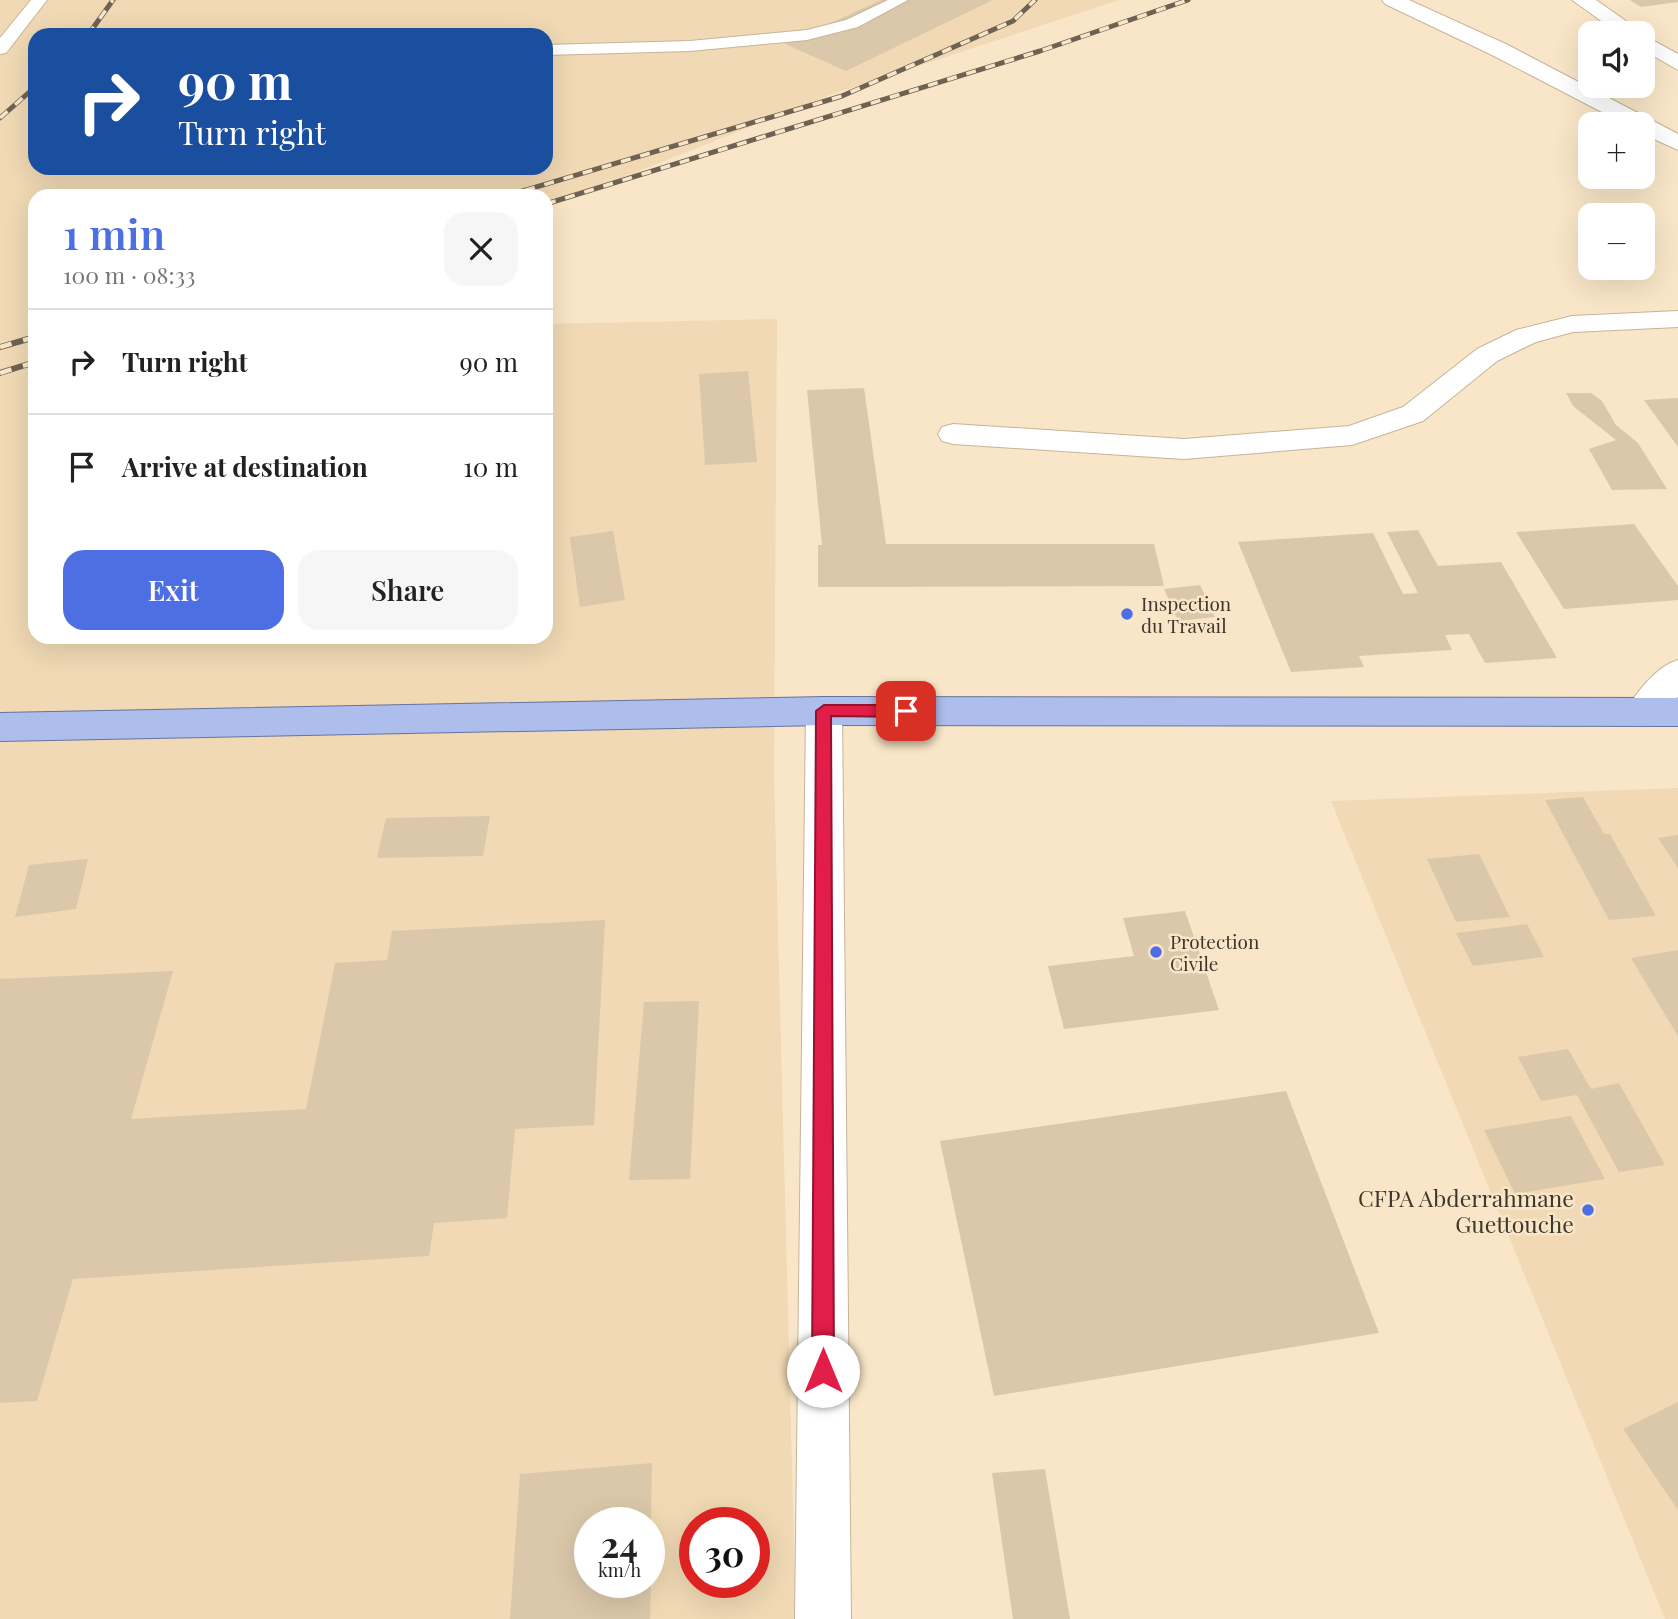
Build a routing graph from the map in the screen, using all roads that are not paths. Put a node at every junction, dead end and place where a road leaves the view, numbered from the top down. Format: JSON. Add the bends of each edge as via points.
{"nodes":[{"id":1,"x":39,"y":0,"type":"edge"},
{"id":2,"x":900,"y":0,"type":"edge"},
{"id":3,"x":1392,"y":0,"type":"edge"},
{"id":4,"x":1581,"y":0,"type":"edge"},
{"id":5,"x":1613,"y":21,"type":"edge"},
{"id":6,"x":0,"y":49,"type":"edge"},
{"id":7,"x":1655,"y":49,"type":"edge"},
{"id":8,"x":553,"y":50,"type":"edge"},
{"id":9,"x":1678,"y":63,"type":"edge"},
{"id":10,"x":1678,"y":143,"type":"edge"},
{"id":11,"x":1678,"y":319,"type":"edge"},
{"id":12,"x":953,"y":434,"type":"dead end"},
{"id":13,"x":1678,"y":673,"type":"edge"},
{"id":14,"x":824,"y":711,"type":"junction"},
{"id":15,"x":1678,"y":712,"type":"edge"},
{"id":16,"x":1642,"y":714,"type":"junction"},
{"id":17,"x":0,"y":727,"type":"edge"},
{"id":18,"x":823,"y":1619,"type":"edge"}],
"edges":[{"from":1,"to":6,"type":"lane"},
{"from":2,"to":8,"type":"lane","via":[[852,23],[807,35],[691,46]]},
{"from":3,"to":10,"type":"street","via":[[1640,120]]},
{"from":4,"to":5,"type":"street"},
{"from":7,"to":9,"type":"street"},
{"from":11,"to":12,"type":"street","via":[[1572,324],[1526,336],[1488,355],[1413,414],[1352,435],[1184,449]]},
{"from":13,"to":16,"type":"street"},
{"from":14,"to":16,"type":"main road"},
{"from":14,"to":17,"type":"main road"},
{"from":14,"to":18,"type":"street"},
{"from":15,"to":16,"type":"main road"}]}
